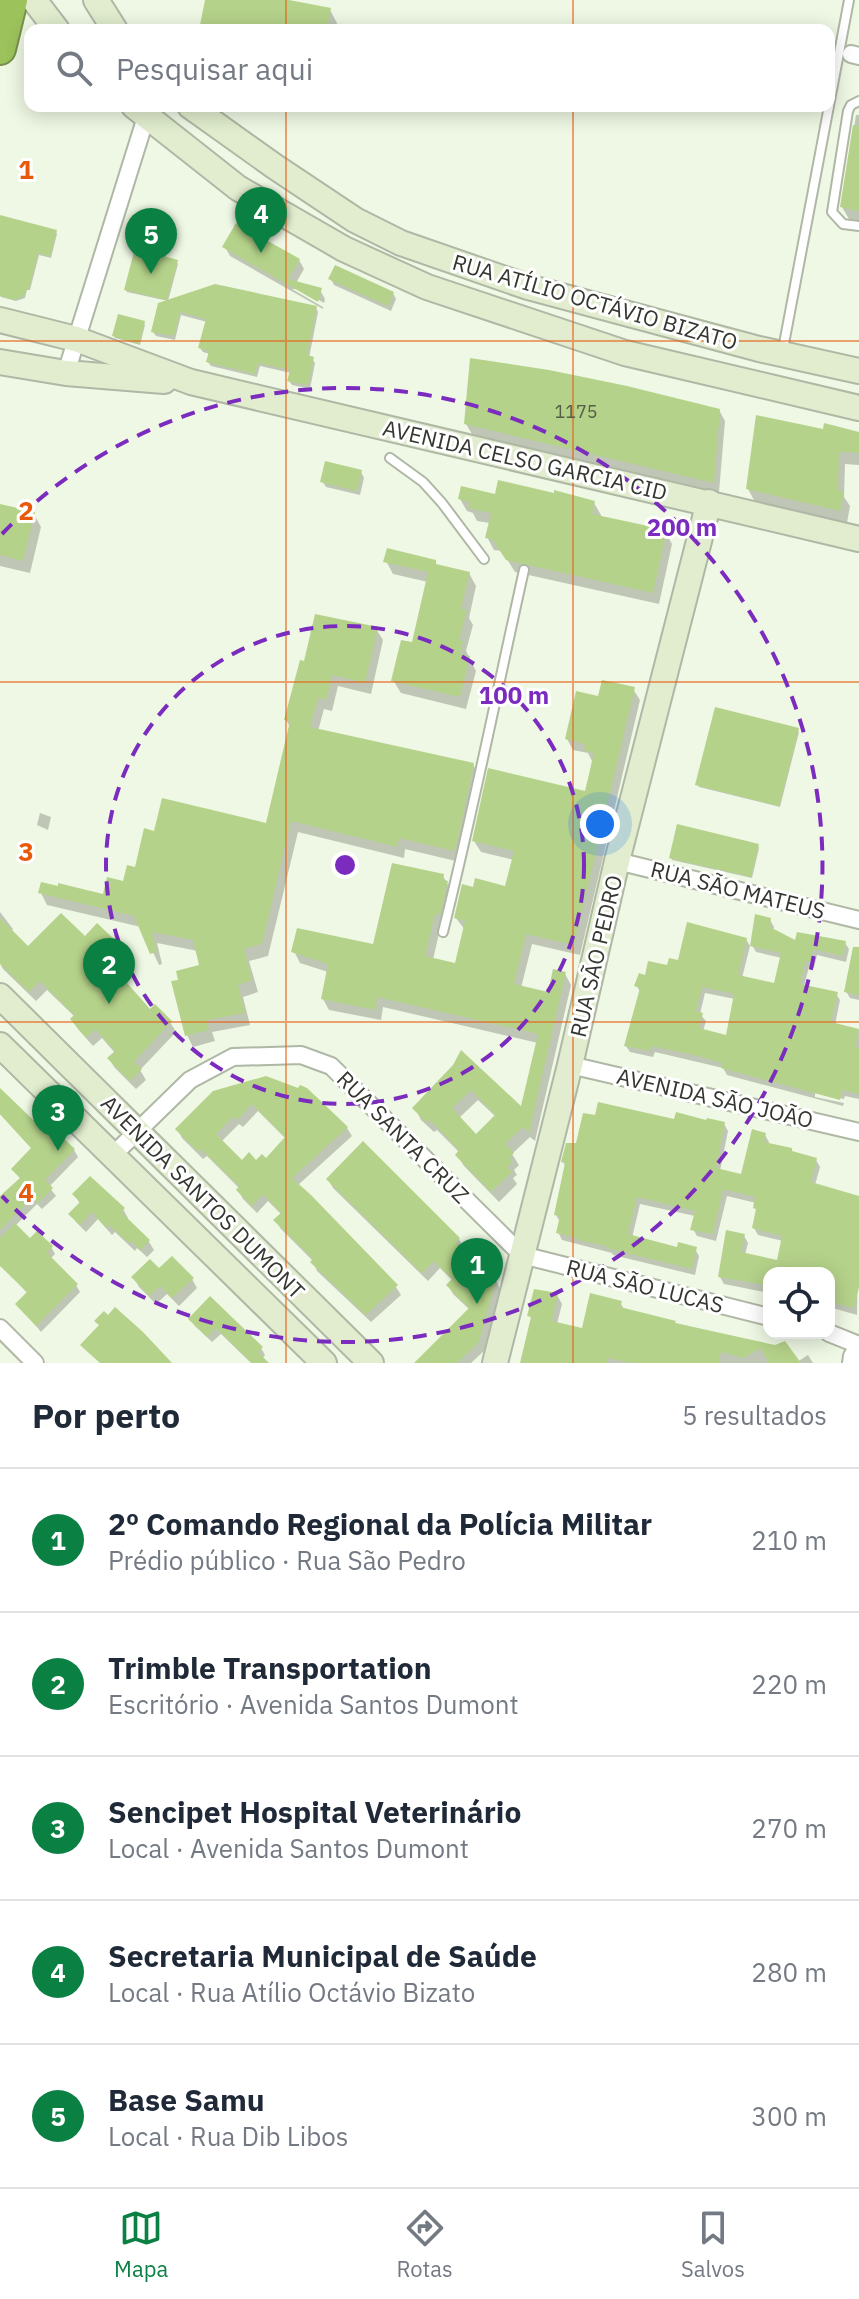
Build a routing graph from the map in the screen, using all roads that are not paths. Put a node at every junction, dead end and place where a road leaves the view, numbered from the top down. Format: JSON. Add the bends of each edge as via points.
{"nodes":[{"id":1,"x":12,"y":0,"type":"edge"},
{"id":2,"x":34,"y":0,"type":"edge"},
{"id":3,"x":96,"y":0,"type":"edge"},
{"id":4,"x":849,"y":0,"type":"edge"},
{"id":5,"x":52,"y":24,"type":"edge"},
{"id":6,"x":111,"y":24,"type":"edge"},
{"id":7,"x":0,"y":49,"type":"edge"},
{"id":8,"x":835,"y":74,"type":"edge"},
{"id":9,"x":859,"y":101,"type":"edge"},
{"id":10,"x":140,"y":112,"type":"edge"},
{"id":11,"x":141,"y":112,"type":"edge"},
{"id":12,"x":198,"y":112,"type":"edge"},
{"id":13,"x":828,"y":112,"type":"edge"},
{"id":14,"x":859,"y":226,"type":"edge"},
{"id":15,"x":5,"y":322,"type":"edge"},
{"id":16,"x":76,"y":339,"type":"junction"},
{"id":17,"x":782,"y":354,"type":"junction"},
{"id":18,"x":0,"y":360,"type":"edge"},
{"id":19,"x":854,"y":370,"type":"edge"},
{"id":20,"x":66,"y":373,"type":"junction"},
{"id":21,"x":191,"y":382,"type":"junction"},
{"id":22,"x":859,"y":408,"type":"edge"},
{"id":23,"x":390,"y":458,"type":"dead end"},
{"id":24,"x":709,"y":502,"type":"junction"},
{"id":25,"x":859,"y":539,"type":"edge"},
{"id":26,"x":484,"y":559,"type":"dead end"},
{"id":27,"x":524,"y":570,"type":"dead end"},
{"id":28,"x":617,"y":861,"type":"junction"},
{"id":29,"x":859,"y":920,"type":"edge"},
{"id":30,"x":443,"y":932,"type":"dead end"},
{"id":31,"x":0,"y":996,"type":"edge"},
{"id":32,"x":0,"y":1045,"type":"edge"},
{"id":33,"x":570,"y":1065,"type":"junction"},
{"id":34,"x":136,"y":1131,"type":"junction"},
{"id":35,"x":859,"y":1132,"type":"edge"},
{"id":36,"x":112,"y":1156,"type":"junction"},
{"id":37,"x":522,"y":1255,"type":"junction"},
{"id":38,"x":763,"y":1315,"type":"edge"},
{"id":39,"x":0,"y":1328,"type":"edge"},
{"id":40,"x":835,"y":1335,"type":"edge"},
{"id":41,"x":859,"y":1345,"type":"edge"},
{"id":42,"x":35,"y":1363,"type":"edge"},
{"id":43,"x":324,"y":1363,"type":"edge"},
{"id":44,"x":371,"y":1363,"type":"edge"},
{"id":45,"x":495,"y":1363,"type":"edge"},
{"id":46,"x":851,"y":1363,"type":"edge"}],
"edges":[{"from":1,"to":7,"type":"highway"},
{"from":2,"to":5,"type":"street"},
{"from":3,"to":6,"type":"street"},
{"from":4,"to":8,"type":"lane"},
{"from":9,"to":14,"type":"lane","via":[[848,111],[832,212],[843,224]]},
{"from":10,"to":16,"type":"street"},
{"from":11,"to":22,"type":"street","via":[[238,188],[344,249],[427,287],[625,353]]},
{"from":12,"to":17,"type":"street","name":"RUA ATÍLIO OCTÁVIO BIZATO","via":[[355,220],[401,243],[528,287]]},
{"from":13,"to":17,"type":"lane"},
{"from":15,"to":16,"type":"street","name":"AVENIDA CELSO GARCIA CID"},
{"from":15,"to":18,"type":"street","via":[[15,338]]},
{"from":16,"to":20,"type":"street"},
{"from":16,"to":21,"type":"street","name":"AVENIDA CELSO GARCIA CID"},
{"from":17,"to":19,"type":"street","name":"RUA ATÍLIO OCTÁVIO BIZATO"},
{"from":18,"to":20,"type":"street","name":"AVENIDA CELSO GARCIA CID"},
{"from":20,"to":21,"type":"street","name":"AVENIDA CELSO GARCIA CID"},
{"from":21,"to":24,"type":"street","name":"AVENIDA CELSO GARCIA CID"},
{"from":23,"to":26,"type":"lane","via":[[423,482]]},
{"from":24,"to":25,"type":"street","name":"AVENIDA CELSO GARCIA CID"},
{"from":24,"to":28,"type":"street","name":"RUA SÃO PEDRO"},
{"from":27,"to":30,"type":"lane"},
{"from":28,"to":29,"type":"street","name":"RUA SÃO MATEUS"},
{"from":28,"to":33,"type":"street","name":"RUA SÃO PEDRO"},
{"from":31,"to":34,"type":"street","name":"AVENIDA SANTOS DUMONT"},
{"from":32,"to":36,"type":"street","name":"AVENIDA SANTOS DUMONT"},
{"from":33,"to":35,"type":"street","name":"AVENIDA SÃO JOÃO"},
{"from":33,"to":37,"type":"street","name":"RUA SÃO PEDRO"},
{"from":34,"to":36,"type":"street","name":"RUA SANTA CRUZ"},
{"from":34,"to":37,"type":"street","name":"RUA SANTA CRUZ","via":[[190,1080],[233,1057],[301,1055],[331,1066]]},
{"from":34,"to":44,"type":"street","name":"AVENIDA SANTOS DUMONT"},
{"from":36,"to":43,"type":"street","name":"AVENIDA SANTOS DUMONT"},
{"from":37,"to":38,"type":"street","name":"RUA SÃO LUCAS"},
{"from":37,"to":45,"type":"street","name":"RUA SÃO PEDRO"},
{"from":39,"to":42,"type":"street"},
{"from":40,"to":41,"type":"street"},
{"from":41,"to":46,"type":"street"}]}
